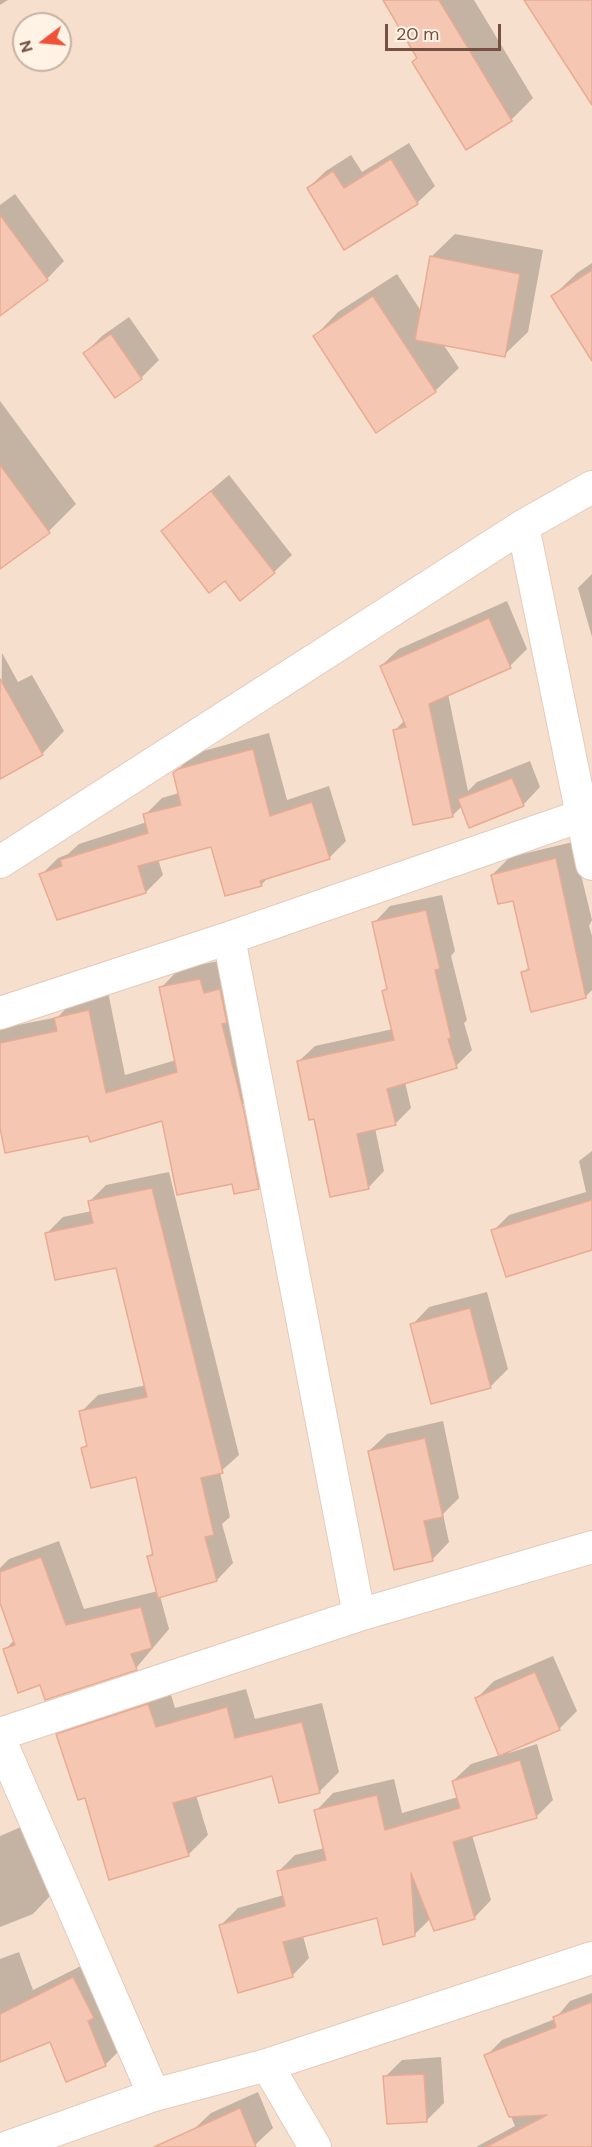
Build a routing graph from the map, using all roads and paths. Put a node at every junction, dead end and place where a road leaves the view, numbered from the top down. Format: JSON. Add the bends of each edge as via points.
{"nodes":[{"id":1,"x":592,"y":488,"type":"edge"},
{"id":2,"x":523,"y":526,"type":"junction"},
{"id":3,"x":587,"y":813,"type":"edge"},
{"id":4,"x":0,"y":861,"type":"edge"},
{"id":5,"x":592,"y":864,"type":"edge"},
{"id":6,"x":230,"y":938,"type":"junction"},
{"id":7,"x":0,"y":1013,"type":"edge"},
{"id":8,"x":592,"y":1547,"type":"edge"},
{"id":9,"x":359,"y":1615,"type":"junction"},
{"id":10,"x":0,"y":1734,"type":"edge"},
{"id":11,"x":0,"y":1740,"type":"edge"},
{"id":12,"x":592,"y":1958,"type":"edge"},
{"id":13,"x":267,"y":2066,"type":"junction"},
{"id":14,"x":153,"y":2095,"type":"junction"},
{"id":15,"x":8,"y":2147,"type":"edge"},
{"id":16,"x":315,"y":2147,"type":"edge"}],
"edges":[{"from":1,"to":2,"type":"street"},
{"from":2,"to":3,"type":"street"},
{"from":2,"to":4,"type":"street"},
{"from":3,"to":5,"type":"street"},
{"from":3,"to":6,"type":"street"},
{"from":6,"to":7,"type":"street"},
{"from":6,"to":9,"type":"street"},
{"from":8,"to":9,"type":"street"},
{"from":9,"to":10,"type":"street"},
{"from":11,"to":14,"type":"street"},
{"from":12,"to":13,"type":"street"},
{"from":13,"to":14,"type":"street"},
{"from":13,"to":16,"type":"street"},
{"from":14,"to":15,"type":"street"}]}
